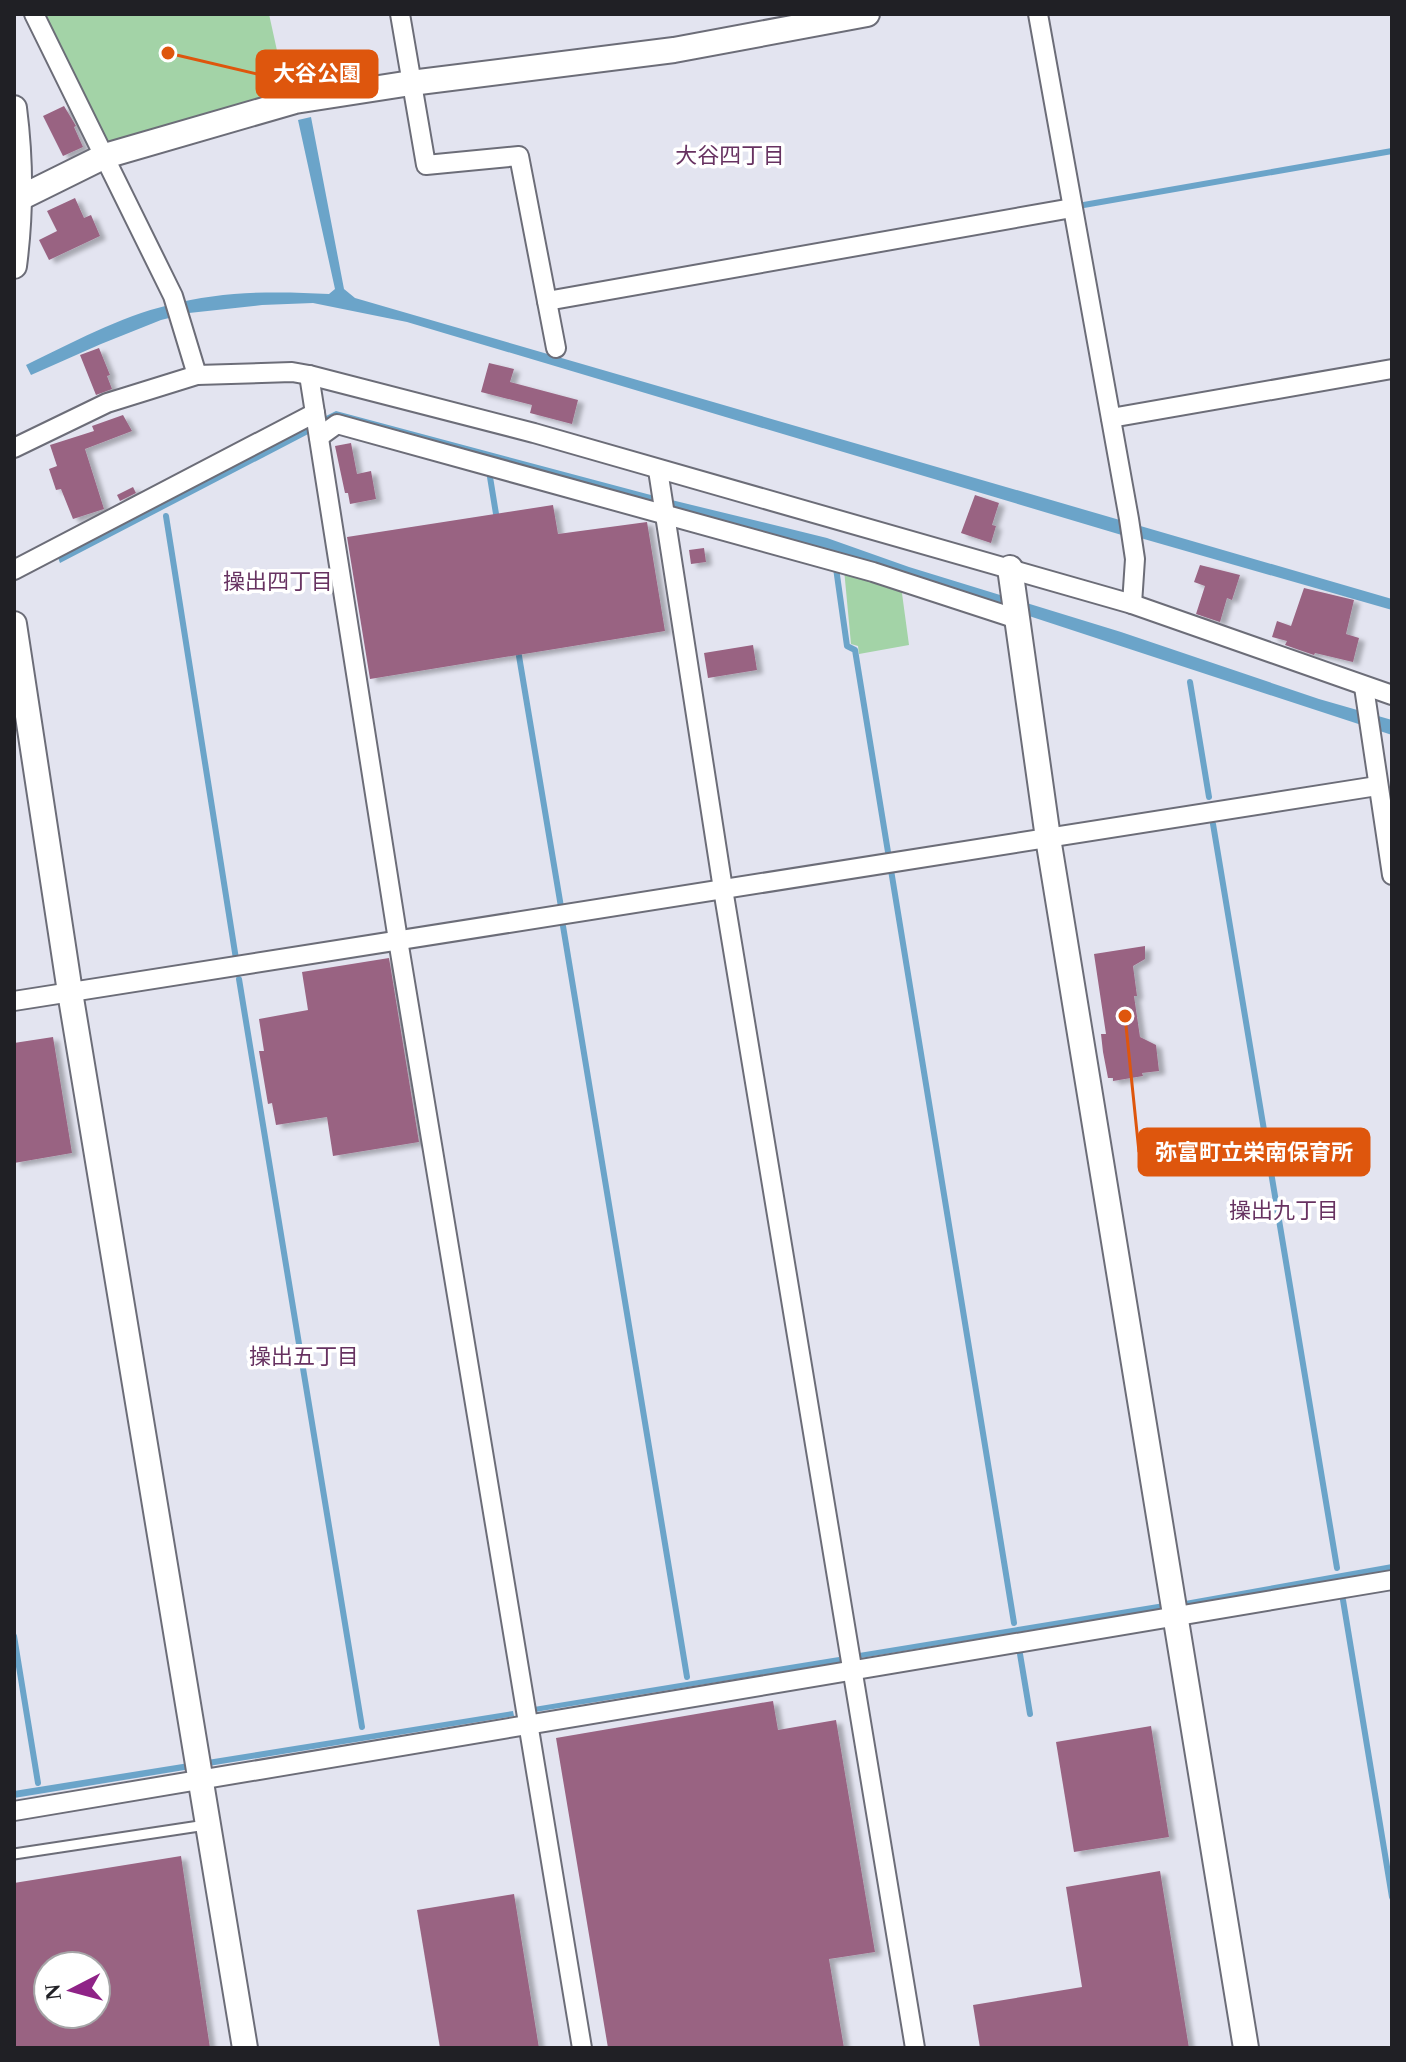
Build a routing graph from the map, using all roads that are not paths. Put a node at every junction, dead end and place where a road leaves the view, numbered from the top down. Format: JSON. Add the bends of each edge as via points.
{"nodes":[{"id":1,"x":34,"y":14,"type":"edge"},
{"id":2,"x":400,"y":14,"type":"edge"},
{"id":3,"x":867,"y":14,"type":"edge"},
{"id":4,"x":1038,"y":14,"type":"edge"},
{"id":5,"x":411,"y":83,"type":"junction"},
{"id":6,"x":14,"y":108,"type":"edge"},
{"id":7,"x":105,"y":156,"type":"junction"},
{"id":8,"x":18,"y":200,"type":"edge"},
{"id":9,"x":1072,"y":208,"type":"junction"},
{"id":10,"x":14,"y":266,"type":"edge"},
{"id":11,"x":547,"y":301,"type":"junction"},
{"id":12,"x":556,"y":348,"type":"dead end"},
{"id":13,"x":1392,"y":369,"type":"edge"},
{"id":14,"x":197,"y":375,"type":"junction"},
{"id":15,"x":309,"y":375,"type":"junction"},
{"id":16,"x":315,"y":413,"type":"junction"},
{"id":17,"x":1111,"y":418,"type":"junction"},
{"id":18,"x":319,"y":437,"type":"junction"},
{"id":19,"x":14,"y":448,"type":"edge"},
{"id":20,"x":658,"y":470,"type":"junction"},
{"id":21,"x":665,"y":514,"type":"junction"},
{"id":22,"x":1010,"y":568,"type":"junction"},
{"id":23,"x":14,"y":570,"type":"edge"},
{"id":24,"x":1132,"y":604,"type":"junction"},
{"id":25,"x":1017,"y":619,"type":"junction"},
{"id":26,"x":14,"y":624,"type":"edge"},
{"id":27,"x":1364,"y":687,"type":"junction"},
{"id":28,"x":1392,"y":695,"type":"edge"},
{"id":29,"x":1377,"y":786,"type":"junction"},
{"id":30,"x":1048,"y":838,"type":"junction"},
{"id":31,"x":1392,"y":875,"type":"edge"},
{"id":32,"x":723,"y":889,"type":"junction"},
{"id":33,"x":398,"y":940,"type":"junction"},
{"id":34,"x":70,"y":992,"type":"junction"},
{"id":35,"x":14,"y":1001,"type":"edge"},
{"id":36,"x":1392,"y":1580,"type":"edge"},
{"id":37,"x":1177,"y":1617,"type":"junction"},
{"id":38,"x":853,"y":1672,"type":"junction"},
{"id":39,"x":528,"y":1727,"type":"junction"},
{"id":40,"x":199,"y":1782,"type":"junction"},
{"id":41,"x":14,"y":1811,"type":"edge"},
{"id":42,"x":206,"y":1825,"type":"junction"},
{"id":43,"x":14,"y":1854,"type":"edge"},
{"id":44,"x":245,"y":2048,"type":"edge"},
{"id":45,"x":582,"y":2048,"type":"edge"},
{"id":46,"x":915,"y":2048,"type":"edge"},
{"id":47,"x":1246,"y":2048,"type":"edge"}],
"edges":[{"from":1,"to":7,"type":"street"},
{"from":2,"to":5,"type":"street"},
{"from":3,"to":5,"type":"street","via":[[674,50]]},
{"from":4,"to":9,"type":"street"},
{"from":5,"to":7,"type":"street","via":[[295,101]]},
{"from":5,"to":11,"type":"street","via":[[426,165],[519,156]]},
{"from":6,"to":8,"type":"street","via":[[21,173]]},
{"from":7,"to":8,"type":"street"},
{"from":7,"to":14,"type":"street","via":[[173,296]]},
{"from":8,"to":10,"type":"street"},
{"from":9,"to":11,"type":"street"},
{"from":9,"to":17,"type":"street"},
{"from":11,"to":12,"type":"street"},
{"from":13,"to":17,"type":"street"},
{"from":14,"to":15,"type":"street"},
{"from":14,"to":19,"type":"street","via":[[107,403]]},
{"from":15,"to":16,"type":"street"},
{"from":15,"to":20,"type":"street"},
{"from":16,"to":18,"type":"street"},
{"from":16,"to":23,"type":"street"},
{"from":17,"to":24,"type":"street","via":[[1135,559]]},
{"from":18,"to":21,"type":"street","via":[[337,424]]},
{"from":18,"to":33,"type":"street"},
{"from":20,"to":21,"type":"street"},
{"from":20,"to":22,"type":"street"},
{"from":21,"to":25,"type":"street"},
{"from":21,"to":32,"type":"street"},
{"from":22,"to":24,"type":"street"},
{"from":22,"to":25,"type":"street"},
{"from":24,"to":27,"type":"street"},
{"from":25,"to":30,"type":"street"},
{"from":26,"to":34,"type":"street"},
{"from":27,"to":28,"type":"street"},
{"from":27,"to":29,"type":"street"},
{"from":29,"to":30,"type":"street"},
{"from":29,"to":31,"type":"street"},
{"from":30,"to":32,"type":"street"},
{"from":30,"to":37,"type":"street"},
{"from":32,"to":33,"type":"street"},
{"from":32,"to":38,"type":"street"},
{"from":33,"to":34,"type":"street"},
{"from":33,"to":39,"type":"street"},
{"from":34,"to":35,"type":"street"},
{"from":34,"to":40,"type":"street"},
{"from":36,"to":37,"type":"street"},
{"from":37,"to":38,"type":"street"},
{"from":37,"to":47,"type":"street"},
{"from":38,"to":39,"type":"street"},
{"from":38,"to":46,"type":"street"},
{"from":39,"to":40,"type":"street"},
{"from":39,"to":45,"type":"street"},
{"from":40,"to":41,"type":"street"},
{"from":40,"to":42,"type":"street"},
{"from":42,"to":43,"type":"lane"},
{"from":42,"to":44,"type":"street"}]}
